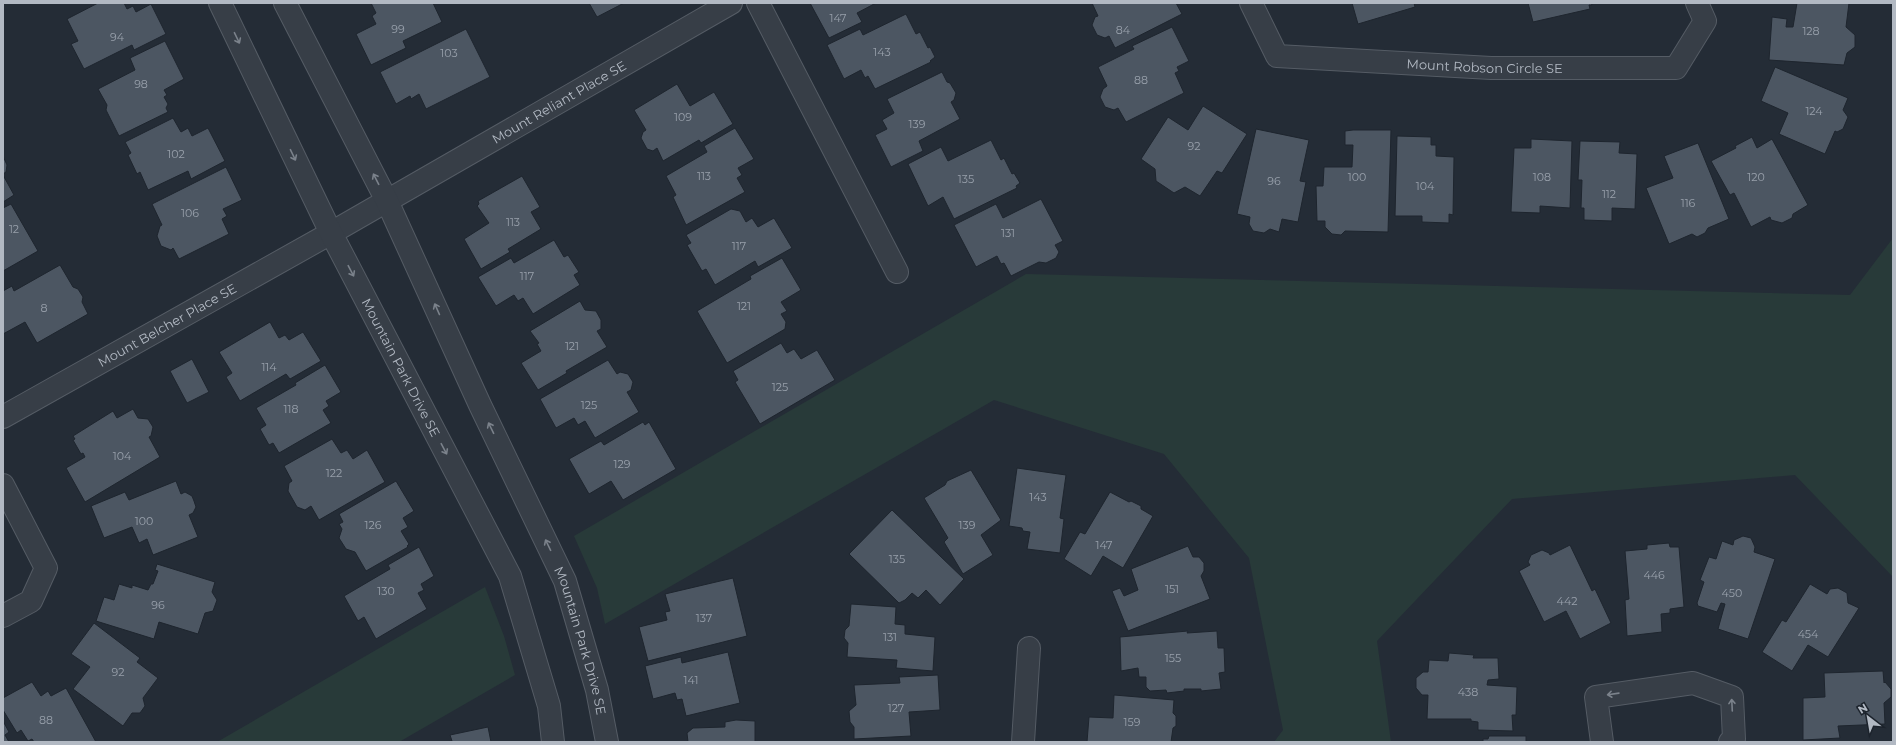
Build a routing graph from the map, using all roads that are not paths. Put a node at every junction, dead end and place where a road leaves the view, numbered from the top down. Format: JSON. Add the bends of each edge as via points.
{"nodes":[{"id":1,"x":220,"y":3,"type":"edge"},
{"id":2,"x":285,"y":3,"type":"edge"},
{"id":3,"x":730,"y":3,"type":"edge"},
{"id":4,"x":758,"y":3,"type":"edge"},
{"id":5,"x":1251,"y":3,"type":"edge"},
{"id":6,"x":1697,"y":3,"type":"edge"},
{"id":7,"x":387,"y":201,"type":"junction"},
{"id":8,"x":331,"y":233,"type":"junction"},
{"id":9,"x":897,"y":272,"type":"dead end"},
{"id":10,"x":3,"y":417,"type":"edge"},
{"id":11,"x":3,"y":485,"type":"edge"},
{"id":12,"x":3,"y":616,"type":"edge"},
{"id":13,"x":1030,"y":648,"type":"dead end"},
{"id":14,"x":554,"y":742,"type":"edge"},
{"id":15,"x":607,"y":742,"type":"edge"},
{"id":16,"x":1023,"y":742,"type":"edge"},
{"id":17,"x":1602,"y":742,"type":"edge"},
{"id":18,"x":1730,"y":742,"type":"edge"}],
"edges":[{"from":1,"to":8,"type":"street","name":"Mountain Park Drive SE","one_way":true},
{"from":7,"to":2,"type":"street","name":"Mountain Park Drive SE","one_way":true},
{"from":3,"to":7,"type":"street","name":"Mount Reliant Place SE"},
{"from":4,"to":9,"type":"street"},
{"from":5,"to":6,"type":"street","name":"Mount Robson Circle SE","via":[[1277,56],[1491,68],[1676,68],[1705,21]]},
{"from":7,"to":8,"type":"street","name":"Mount Reliant Place SE"},
{"from":15,"to":7,"type":"street","name":"Mountain Park Drive SE","one_way":true,"via":[[597,690],[565,581],[480,405]]},
{"from":8,"to":10,"type":"street","name":"Mount Belcher Place SE"},
{"from":8,"to":14,"type":"street","name":"Mountain Park Drive SE","one_way":true,"via":[[510,576],[549,706]]},
{"from":11,"to":12,"type":"street","via":[[46,568],[31,601]]},
{"from":13,"to":16,"type":"street"},
{"from":18,"to":17,"type":"street","one_way":true,"via":[[1734,740],[1732,697],[1694,683],[1596,697]]}]}
